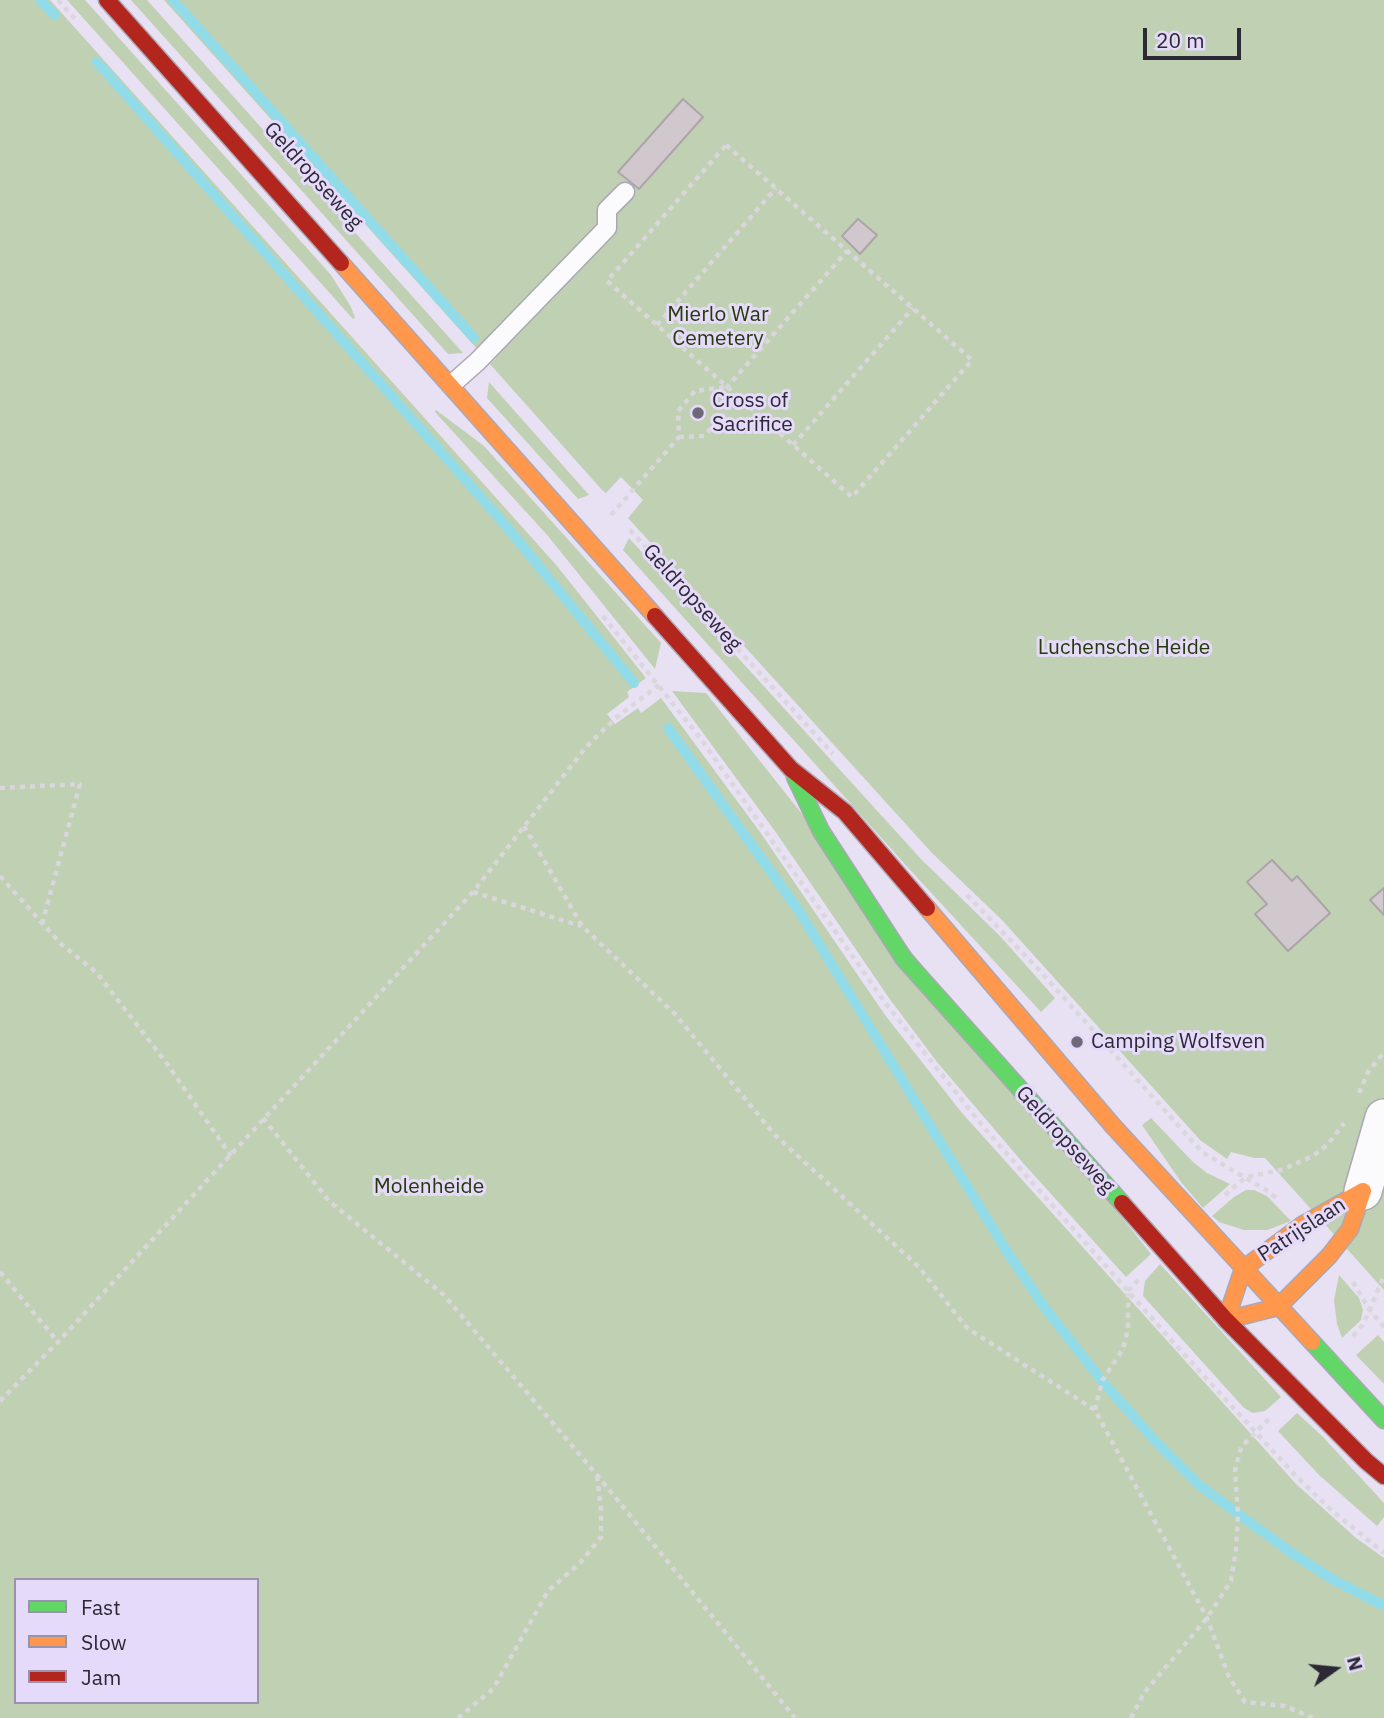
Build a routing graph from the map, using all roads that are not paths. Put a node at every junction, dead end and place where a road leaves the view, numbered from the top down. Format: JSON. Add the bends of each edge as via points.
{"nodes":[{"id":1,"x":107,"y":0,"type":"edge"},
{"id":2,"x":625,"y":192,"type":"dead end"},
{"id":3,"x":451,"y":385,"type":"junction"},
{"id":4,"x":791,"y":769,"type":"junction"},
{"id":5,"x":1369,"y":1110,"type":"edge"},
{"id":6,"x":1363,"y":1191,"type":"junction"},
{"id":7,"x":1243,"y":1269,"type":"junction"},
{"id":8,"x":1278,"y":1307,"type":"junction"},
{"id":9,"x":1226,"y":1320,"type":"junction"},
{"id":10,"x":1384,"y":1420,"type":"edge"},
{"id":11,"x":1384,"y":1476,"type":"edge"}],
"edges":[{"from":1,"to":3,"type":"main road","name":"Geldropseweg"},
{"from":2,"to":3,"type":"lane","via":[[607,210],[607,228]]},
{"from":3,"to":4,"type":"main road","name":"Geldropseweg"},
{"from":4,"to":7,"type":"main road","name":"Geldropseweg","via":[[845,812],[1113,1126]]},
{"from":4,"to":9,"type":"main road","name":"Geldropseweg","via":[[821,831],[904,959]]},
{"from":5,"to":6,"type":"street","name":"Patrijslaan"},
{"from":6,"to":7,"type":"main road","name":"Patrijslaan","via":[[1303,1225]]},
{"from":6,"to":8,"type":"main road","name":"Patrijslaan","via":[[1350,1229]]},
{"from":7,"to":8,"type":"main road","name":"Geldropseweg"},
{"from":7,"to":9,"type":"main road","name":"Patrijslaan"},
{"from":8,"to":9,"type":"main road"},
{"from":8,"to":10,"type":"main road","name":"Geldropseweg"},
{"from":9,"to":11,"type":"main road","name":"Geldropseweg"}]}
